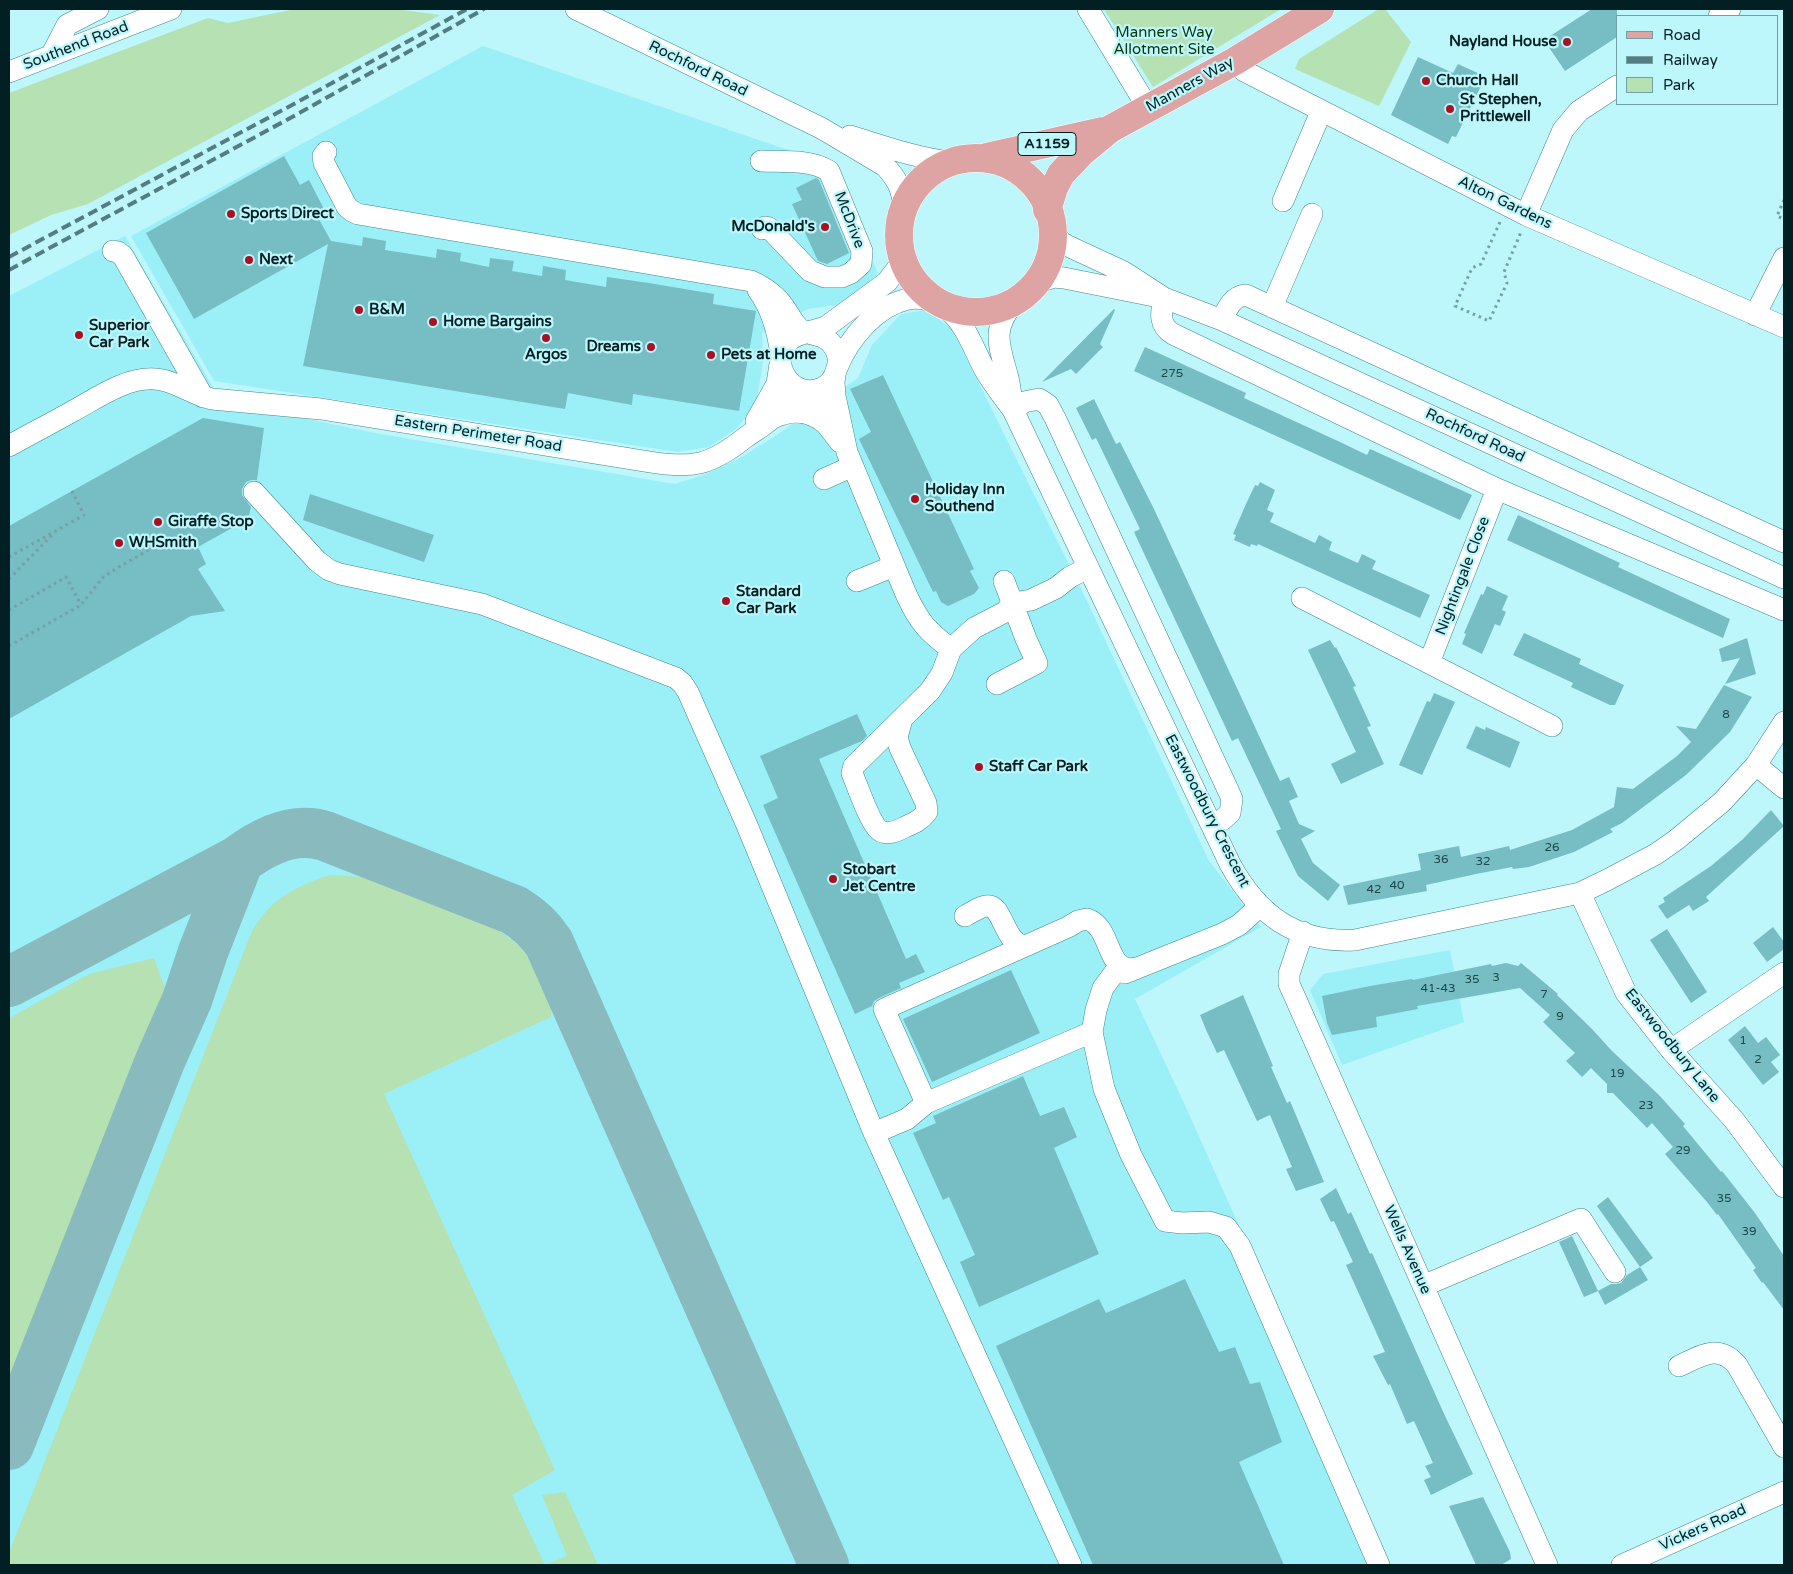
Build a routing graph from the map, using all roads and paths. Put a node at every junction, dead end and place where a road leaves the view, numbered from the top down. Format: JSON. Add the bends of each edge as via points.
{"nodes":[{"id":1,"x":98,"y":9,"type":"edge"},
{"id":2,"x":172,"y":9,"type":"edge"},
{"id":3,"x":576,"y":9,"type":"edge"},
{"id":4,"x":1088,"y":9,"type":"edge"},
{"id":5,"x":1320,"y":9,"type":"edge"},
{"id":6,"x":51,"y":56,"type":"junction"},
{"id":7,"x":1235,"y":61,"type":"junction"},
{"id":8,"x":9,"y":72,"type":"edge"},
{"id":9,"x":1616,"y":87,"type":"edge"},
{"id":10,"x":1148,"y":108,"type":"junction"},
{"id":11,"x":1321,"y":112,"type":"junction"},
{"id":12,"x":821,"y":128,"type":"junction"},
{"id":13,"x":1110,"y":129,"type":"junction"},
{"id":14,"x":326,"y":152,"type":"dead end"},
{"id":15,"x":983,"y":158,"type":"junction"},
{"id":16,"x":764,"y":161,"type":"dead end"},
{"id":17,"x":950,"y":162,"type":"junction"},
{"id":18,"x":1784,"y":200,"type":"edge"},
{"id":19,"x":1283,"y":201,"type":"dead end"},
{"id":20,"x":1521,"y":213,"type":"junction"},
{"id":21,"x":1312,"y":214,"type":"dead end"},
{"id":22,"x":904,"y":216,"type":"junction"},
{"id":23,"x":1049,"y":219,"type":"junction"},
{"id":24,"x":1784,"y":219,"type":"edge"},
{"id":25,"x":762,"y":229,"type":"dead end"},
{"id":26,"x":902,"y":250,"type":"junction"},
{"id":27,"x":113,"y":251,"type":"dead end"},
{"id":28,"x":1784,"y":258,"type":"edge"},
{"id":29,"x":742,"y":278,"type":"junction"},
{"id":30,"x":1039,"y":282,"type":"junction"},
{"id":31,"x":1164,"y":298,"type":"junction"},
{"id":32,"x":1015,"y":302,"type":"junction"},
{"id":33,"x":940,"y":305,"type":"junction"},
{"id":34,"x":1272,"y":307,"type":"junction"},
{"id":35,"x":1756,"y":315,"type":"junction"},
{"id":36,"x":1222,"y":320,"type":"junction"},
{"id":37,"x":1784,"y":327,"type":"edge"},
{"id":38,"x":808,"y":333,"type":"junction"},
{"id":39,"x":781,"y":360,"type":"junction"},
{"id":40,"x":836,"y":372,"type":"junction"},
{"id":41,"x":807,"y":391,"type":"junction"},
{"id":42,"x":203,"y":397,"type":"junction"},
{"id":43,"x":1013,"y":410,"type":"junction"},
{"id":44,"x":771,"y":419,"type":"junction"},
{"id":45,"x":827,"y":425,"type":"junction"},
{"id":46,"x":745,"y":438,"type":"junction"},
{"id":47,"x":9,"y":446,"type":"edge"},
{"id":48,"x":850,"y":459,"type":"junction"},
{"id":49,"x":824,"y":479,"type":"dead end"},
{"id":50,"x":1497,"y":490,"type":"junction"},
{"id":51,"x":72,"y":491,"type":"dead end"},
{"id":52,"x":254,"y":492,"type":"dead end"},
{"id":53,"x":58,"y":529,"type":"junction"},
{"id":54,"x":167,"y":540,"type":"dead end"},
{"id":55,"x":1784,"y":542,"type":"edge"},
{"id":56,"x":9,"y":557,"type":"edge"},
{"id":57,"x":894,"y":566,"type":"junction"},
{"id":58,"x":1079,"y":573,"type":"junction"},
{"id":59,"x":1784,"y":578,"type":"edge"},
{"id":60,"x":9,"y":579,"type":"edge"},
{"id":61,"x":858,"y":581,"type":"dead end"},
{"id":62,"x":1004,"y":581,"type":"dead end"},
{"id":63,"x":1302,"y":598,"type":"dead end"},
{"id":64,"x":1013,"y":603,"type":"junction"},
{"id":65,"x":81,"y":605,"type":"junction"},
{"id":66,"x":9,"y":610,"type":"edge"},
{"id":67,"x":1784,"y":610,"type":"edge"},
{"id":68,"x":957,"y":644,"type":"junction"},
{"id":69,"x":9,"y":646,"type":"edge"},
{"id":70,"x":1429,"y":663,"type":"junction"},
{"id":71,"x":997,"y":684,"type":"dead end"},
{"id":72,"x":902,"y":719,"type":"junction"},
{"id":73,"x":1784,"y":722,"type":"edge"},
{"id":74,"x":1552,"y":726,"type":"dead end"},
{"id":75,"x":1756,"y":765,"type":"junction"},
{"id":76,"x":1784,"y":788,"type":"edge"},
{"id":77,"x":1212,"y":825,"type":"junction"},
{"id":78,"x":1580,"y":893,"type":"junction"},
{"id":79,"x":1260,"y":906,"type":"junction"},
{"id":80,"x":965,"y":916,"type":"dead end"},
{"id":81,"x":1303,"y":932,"type":"junction"},
{"id":82,"x":1024,"y":946,"type":"junction"},
{"id":83,"x":1126,"y":969,"type":"junction"},
{"id":84,"x":1784,"y":973,"type":"edge"},
{"id":85,"x":1092,"y":1032,"type":"junction"},
{"id":86,"x":1671,"y":1050,"type":"junction"},
{"id":87,"x":926,"y":1103,"type":"junction"},
{"id":88,"x":874,"y":1133,"type":"junction"},
{"id":89,"x":1784,"y":1187,"type":"edge"},
{"id":90,"x":1615,"y":1272,"type":"dead end"},
{"id":91,"x":1423,"y":1286,"type":"junction"},
{"id":92,"x":1679,"y":1366,"type":"dead end"},
{"id":93,"x":1784,"y":1447,"type":"edge"},
{"id":94,"x":1784,"y":1492,"type":"edge"},
{"id":95,"x":1071,"y":1565,"type":"edge"},
{"id":96,"x":1379,"y":1565,"type":"edge"},
{"id":97,"x":1547,"y":1565,"type":"edge"},
{"id":98,"x":1622,"y":1565,"type":"edge"}],
"edges":[{"from":1,"to":6,"type":"street","via":[[67,25]]},
{"from":2,"to":6,"type":"street","name":"Southend Road"},
{"from":3,"to":12,"type":"street","name":"Rochford Road"},
{"from":4,"to":10,"type":"street"},
{"from":5,"to":7,"type":"main road","name":"Manners Way","number":"A1159"},
{"from":6,"to":8,"type":"street","name":"Southend Road"},
{"from":7,"to":10,"type":"main road","name":"Manners Way","number":"A1159"},
{"from":7,"to":11,"type":"street","name":"Alton Gardens","via":[[1244,71]]},
{"from":9,"to":20,"type":"street","via":[[1580,111],[1563,130]]},
{"from":10,"to":13,"type":"main road","name":"Manners Way","number":"A1159"},
{"from":11,"to":19,"type":"street"},
{"from":11,"to":20,"type":"street","name":"Alton Gardens"},
{"from":12,"to":17,"type":"street","name":"Rochford Road","via":[[908,154]]},
{"from":12,"to":22,"type":"street","name":"Rochford Road","via":[[893,174],[902,190]]},
{"from":13,"to":15,"type":"main road","name":"Manners Way","number":"A1159"},
{"from":13,"to":23,"type":"main road","name":"Manners Way","number":"A1159","via":[[1081,152],[1061,174],[1054,188]]},
{"from":14,"to":29,"type":"street","via":[[324,163],[347,207],[358,214]]},
{"from":15,"to":17,"type":"main road","number":"A1159"},
{"from":15,"to":23,"type":"main road","number":"A1159","via":[[1012,166],[1029,180],[1039,193]]},
{"from":16,"to":25,"type":"street","name":"McDrive","via":[[785,160],[826,169],[862,251],[861,264],[851,274],[825,277],[810,270],[769,228]]},
{"from":17,"to":22,"type":"main road","number":"A1159","via":[[934,170],[918,185]]},
{"from":18,"to":24,"type":"path","via":[[1777,216]]},
{"from":20,"to":20,"type":"path","via":[[1481,264],[1472,268],[1455,306],[1489,321],[1506,283],[1504,272]]},
{"from":20,"to":35,"type":"street","name":"Alton Gardens"},
{"from":21,"to":34,"type":"street"},
{"from":22,"to":26,"type":"main road","number":"A1159"},
{"from":23,"to":30,"type":"main road","number":"A1159","via":[[1050,256]]},
{"from":23,"to":31,"type":"street","name":"Rochford Road","via":[[1061,242],[1124,272]]},
{"from":26,"to":33,"type":"main road","number":"A1159","via":[[910,274],[924,293]]},
{"from":26,"to":38,"type":"street","via":[[900,265],[887,282],[827,326]]},
{"from":27,"to":42,"type":"street","via":[[123,256]]},
{"from":28,"to":35,"type":"street"},
{"from":29,"to":38,"type":"street","via":[[768,290],[798,327]]},
{"from":29,"to":39,"type":"street","via":[[753,284],[768,307],[777,332]]},
{"from":30,"to":31,"type":"street","name":"Rochford Road","via":[[1064,278]]},
{"from":30,"to":32,"type":"main road","number":"A1159"},
{"from":31,"to":36,"type":"street","name":"Rochford Road"},
{"from":31,"to":50,"type":"street","via":[[1162,322],[1173,334]]},
{"from":32,"to":33,"type":"main road","number":"A1159","via":[[983,312],[960,312]]},
{"from":32,"to":43,"type":"street","name":"Eastwoodbury Crescent","via":[[1003,317],[998,335]]},
{"from":33,"to":40,"type":"street","via":[[921,298],[909,298],[882,310],[850,344]]},
{"from":33,"to":43,"type":"street","name":"Eastwoodbury Crescent","via":[[954,314],[963,326],[986,371]]},
{"from":34,"to":36,"type":"street","via":[[1246,295],[1241,296],[1233,300]]},
{"from":34,"to":55,"type":"street"},
{"from":35,"to":37,"type":"street","name":"Alton Gardens"},
{"from":36,"to":59,"type":"street","name":"Rochford Road"},
{"from":38,"to":39,"type":"street","via":[[790,340],[784,347]]},
{"from":38,"to":40,"type":"street","via":[[818,334],[830,342],[837,354]]},
{"from":39,"to":41,"type":"street","via":[[786,380]]},
{"from":39,"to":46,"type":"street","name":"Eastern Perimeter Road","via":[[777,384]]},
{"from":40,"to":41,"type":"street","via":[[825,386]]},
{"from":40,"to":48,"type":"street","via":[[835,396]]},
{"from":41,"to":44,"type":"street","name":"Eastern Perimeter Road","via":[[794,395]]},
{"from":41,"to":45,"type":"street","via":[[814,397]]},
{"from":42,"to":46,"type":"street","name":"Eastern Perimeter Road","via":[[321,409],[675,466],[700,464],[735,447]]},
{"from":42,"to":47,"type":"street","name":"Eastern Perimeter Road","via":[[160,380],[139,380],[116,388]]},
{"from":43,"to":58,"type":"street","name":"Eastwoodbury Crescent"},
{"from":43,"to":77,"type":"street","via":[[1024,402],[1039,399],[1048,405],[1232,799],[1230,812]]},
{"from":44,"to":45,"type":"street","via":[[786,412],[799,411]]},
{"from":44,"to":46,"type":"street","name":"Eastern Perimeter Road"},
{"from":45,"to":48,"type":"street"},
{"from":48,"to":49,"type":"street"},
{"from":48,"to":57,"type":"street"},
{"from":50,"to":67,"type":"street"},
{"from":50,"to":70,"type":"street","name":"Nightingale Close"},
{"from":51,"to":53,"type":"path","via":[[84,515]]},
{"from":52,"to":88,"type":"street","via":[[329,570],[482,604],[682,683],[746,823]]},
{"from":53,"to":56,"type":"path"},
{"from":53,"to":60,"type":"path"},
{"from":54,"to":65,"type":"path","via":[[104,576]]},
{"from":57,"to":61,"type":"street"},
{"from":57,"to":68,"type":"street","via":[[916,616],[928,630]]},
{"from":58,"to":64,"type":"street","via":[[1031,600]]},
{"from":58,"to":77,"type":"street","name":"Eastwoodbury Crescent"},
{"from":62,"to":64,"type":"street"},
{"from":63,"to":70,"type":"street"},
{"from":64,"to":68,"type":"street","via":[[1005,612],[974,628]]},
{"from":64,"to":71,"type":"street","via":[[1037,663]]},
{"from":65,"to":66,"type":"path","via":[[66,577]]},
{"from":65,"to":69,"type":"path"},
{"from":68,"to":72,"type":"street","via":[[930,691]]},
{"from":70,"to":74,"type":"street"},
{"from":72,"to":72,"type":"street","via":[[854,766],[852,773],[873,821],[884,832],[894,832],[912,824],[927,812],[897,737]]},
{"from":73,"to":75,"type":"street","name":"Eastwoodbury Crescent"},
{"from":75,"to":76,"type":"street"},
{"from":75,"to":78,"type":"street","name":"Eastwoodbury Crescent","via":[[1722,802],[1676,840],[1656,854]]},
{"from":77,"to":79,"type":"street","name":"Eastwoodbury Crescent","via":[[1239,880]]},
{"from":78,"to":81,"type":"street","name":"Eastwoodbury Crescent","via":[[1355,940],[1338,941]]},
{"from":78,"to":86,"type":"street","name":"Eastwoodbury Lane","via":[[1626,993]]},
{"from":79,"to":81,"type":"street","name":"Eastwoodbury Crescent","via":[[1276,919]]},
{"from":79,"to":83,"type":"street","via":[[1222,934]]},
{"from":80,"to":82,"type":"street","via":[[986,906],[992,907],[997,910],[1014,942]]},
{"from":81,"to":91,"type":"street","name":"Wells Avenue","via":[[1289,974],[1289,984]]},
{"from":82,"to":83,"type":"street","via":[[1087,919],[1098,925],[1118,964]]},
{"from":82,"to":87,"type":"street","via":[[884,1009]]},
{"from":83,"to":85,"type":"street","via":[[1103,988]]},
{"from":84,"to":86,"type":"street"},
{"from":85,"to":87,"type":"street"},
{"from":85,"to":96,"type":"street","via":[[1104,1089],[1131,1155],[1165,1220],[1182,1224],[1209,1222],[1226,1228],[1240,1246]]},
{"from":86,"to":89,"type":"street","name":"Eastwoodbury Lane","via":[[1734,1120]]},
{"from":87,"to":88,"type":"street","via":[[907,1118]]},
{"from":88,"to":95,"type":"street"},
{"from":90,"to":91,"type":"street","via":[[1581,1219]]},
{"from":91,"to":97,"type":"street","name":"Wells Avenue"},
{"from":92,"to":93,"type":"street","via":[[1702,1354],[1723,1353],[1730,1357]]},
{"from":94,"to":98,"type":"street","name":"Vickers Road"}]}
